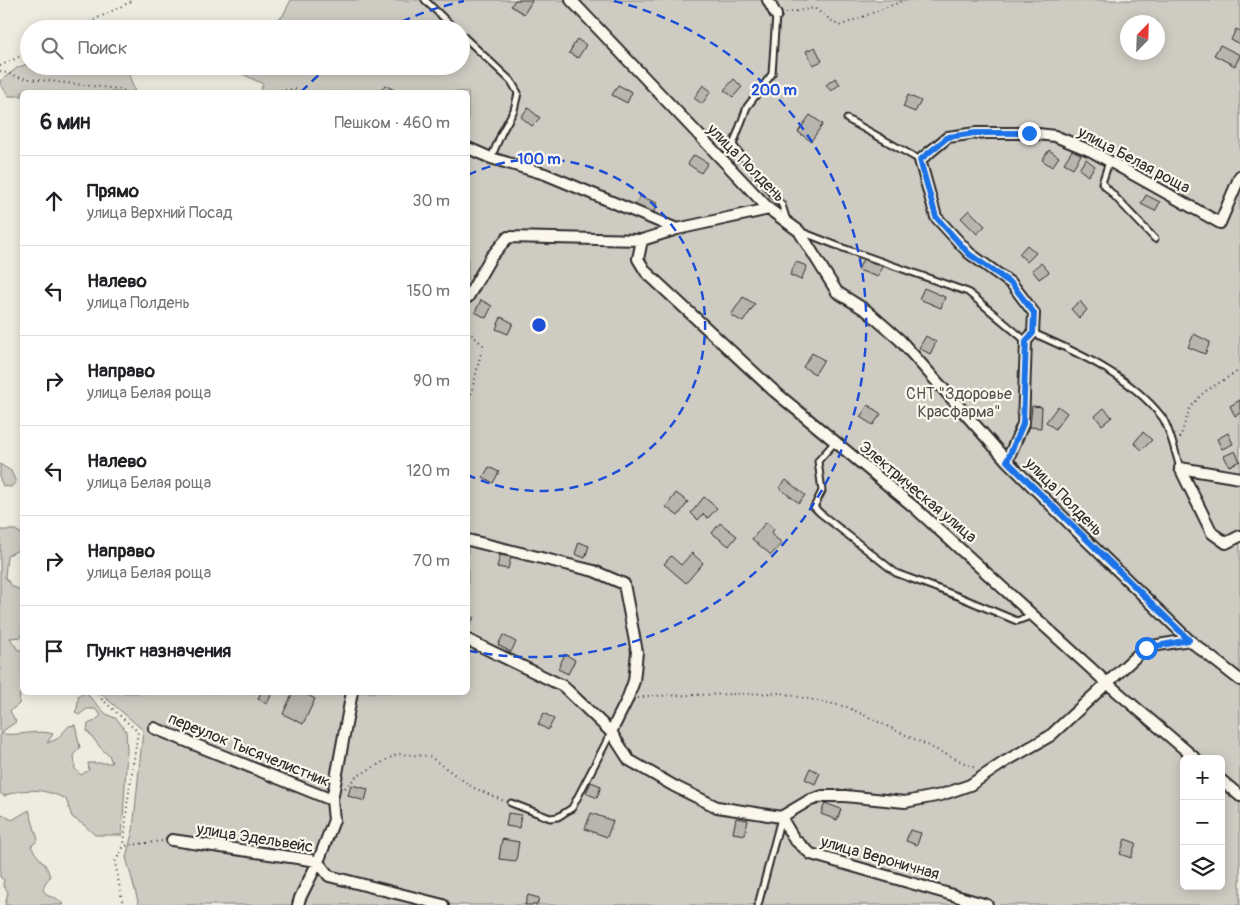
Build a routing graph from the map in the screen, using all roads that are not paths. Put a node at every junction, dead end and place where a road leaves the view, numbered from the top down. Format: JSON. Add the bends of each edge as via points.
{"nodes":[{"id":1,"x":425,"y":0,"type":"edge"},
{"id":2,"x":571,"y":0,"type":"edge"},
{"id":3,"x":768,"y":0,"type":"edge"},
{"id":4,"x":776,"y":15,"type":"joint"},
{"id":5,"x":446,"y":20,"type":"edge"},
{"id":6,"x":470,"y":42,"type":"edge"},
{"id":7,"x":847,"y":119,"type":"dead end"},
{"id":8,"x":470,"y":149,"type":"edge"},
{"id":9,"x":491,"y":158,"type":"junction"},
{"id":10,"x":920,"y":160,"type":"junction"},
{"id":11,"x":1109,"y":162,"type":"junction"},
{"id":12,"x":1240,"y":176,"type":"edge"},
{"id":13,"x":769,"y":209,"type":"junction"},
{"id":14,"x":788,"y":223,"type":"junction"},
{"id":15,"x":677,"y":229,"type":"junction"},
{"id":16,"x":799,"y":230,"type":"junction"},
{"id":17,"x":1155,"y":239,"type":"dead end"},
{"id":18,"x":642,"y":240,"type":"junction"},
{"id":19,"x":470,"y":294,"type":"edge"},
{"id":20,"x":1033,"y":333,"type":"junction"},
{"id":21,"x":1026,"y":341,"type":"junction"},
{"id":22,"x":835,"y":442,"type":"junction"},
{"id":23,"x":1007,"y":461,"type":"junction"},
{"id":24,"x":1180,"y":468,"type":"junction"},
{"id":25,"x":1240,"y":478,"type":"edge"},
{"id":26,"x":1240,"y":536,"type":"edge"},
{"id":27,"x":470,"y":540,"type":"edge"},
{"id":28,"x":1033,"y":615,"type":"junction"},
{"id":29,"x":1189,"y":640,"type":"junction"},
{"id":30,"x":470,"y":641,"type":"edge"},
{"id":31,"x":1240,"y":680,"type":"edge"},
{"id":32,"x":1107,"y":683,"type":"junction"},
{"id":33,"x":351,"y":695,"type":"edge"},
{"id":34,"x":154,"y":728,"type":"dead end"},
{"id":35,"x":611,"y":732,"type":"junction"},
{"id":36,"x":1191,"y":755,"type":"edge"},
{"id":37,"x":1225,"y":783,"type":"edge"},
{"id":38,"x":1240,"y":796,"type":"edge"},
{"id":39,"x":332,"y":800,"type":"junction"},
{"id":40,"x":511,"y":804,"type":"road end"},
{"id":41,"x":781,"y":817,"type":"junction"},
{"id":42,"x":172,"y":840,"type":"road end"},
{"id":43,"x":318,"y":862,"type":"junction"},
{"id":44,"x":298,"y":905,"type":"edge"},
{"id":45,"x":443,"y":905,"type":"edge"},
{"id":46,"x":758,"y":905,"type":"edge"},
{"id":47,"x":986,"y":905,"type":"edge"}],
"edges":[{"from":1,"to":5,"type":"lane"},
{"from":2,"to":13,"type":"street","name":"улица Полдень"},
{"from":3,"to":4,"type":"street"},
{"from":4,"to":14,"type":"lane","via":[[772,74],[747,108],[733,145],[782,204]]},
{"from":6,"to":9,"type":"lane","via":[[511,80],[518,93],[514,110]]},
{"from":7,"to":10,"type":"lane"},
{"from":8,"to":9,"type":"street"},
{"from":9,"to":15,"type":"street","via":[[545,174]]},
{"from":10,"to":11,"type":"street","name":"улица Белая роща","via":[[948,137],[976,133],[1029,133],[1055,136]]},
{"from":10,"to":20,"type":"street","via":[[936,217],[969,254],[1012,284],[1034,313]]},
{"from":11,"to":12,"type":"street","name":"улица Белая роща","via":[[1220,224]]},
{"from":11,"to":17,"type":"lane","via":[[1102,183]]},
{"from":13,"to":14,"type":"lane"},
{"from":13,"to":15,"type":"street"},
{"from":14,"to":16,"type":"street","name":"улица Полдень"},
{"from":15,"to":18,"type":"street"},
{"from":16,"to":21,"type":"lane","via":[[968,292]]},
{"from":16,"to":23,"type":"street","name":"улица Полдень","via":[[838,292],[867,311],[900,340]]},
{"from":18,"to":19,"type":"street","via":[[508,237],[491,257]]},
{"from":18,"to":22,"type":"street","name":"Электрическая улица","via":[[638,259],[646,272],[774,391]]},
{"from":20,"to":21,"type":"street"},
{"from":20,"to":24,"type":"lane","via":[[1082,355],[1133,388],[1163,418]]},
{"from":21,"to":23,"type":"street","via":[[1023,424]]},
{"from":22,"to":28,"type":"street","name":"Электрическая улица","via":[[914,507]]},
{"from":22,"to":28,"type":"lane","via":[[818,461],[822,491],[814,507],[820,513],[896,573],[1017,622]]},
{"from":23,"to":29,"type":"street","name":"улица Полдень"},
{"from":24,"to":25,"type":"street"},
{"from":24,"to":26,"type":"street","via":[[1212,533],[1226,543]]},
{"from":27,"to":35,"type":"street","via":[[594,570],[624,584],[637,652],[634,681]]},
{"from":28,"to":32,"type":"street","name":"Электрическая улица"},
{"from":29,"to":31,"type":"street","name":"улица Полдень"},
{"from":29,"to":32,"type":"street","via":[[1146,648]]},
{"from":30,"to":35,"type":"street","via":[[564,686]]},
{"from":32,"to":36,"type":"street","name":"Электрическая улица"},
{"from":32,"to":41,"type":"street","via":[[1050,736],[970,785],[942,795],[905,802],[823,796]]},
{"from":33,"to":39,"type":"street"},
{"from":34,"to":39,"type":"street","name":"переулок Тысячелистник"},
{"from":35,"to":40,"type":"lane","via":[[572,808],[550,818]]},
{"from":35,"to":41,"type":"street","via":[[629,760],[708,803]]},
{"from":37,"to":38,"type":"street"},
{"from":39,"to":43,"type":"street","via":[[334,820]]},
{"from":41,"to":46,"type":"lane"},
{"from":41,"to":47,"type":"street","name":"улица Вероничная","via":[[794,839],[811,854]]},
{"from":42,"to":43,"type":"street","name":"улица Эдельвейс"},
{"from":43,"to":44,"type":"street"},
{"from":43,"to":45,"type":"street","name":"улица Эдельвейс","via":[[328,876]]}]}
